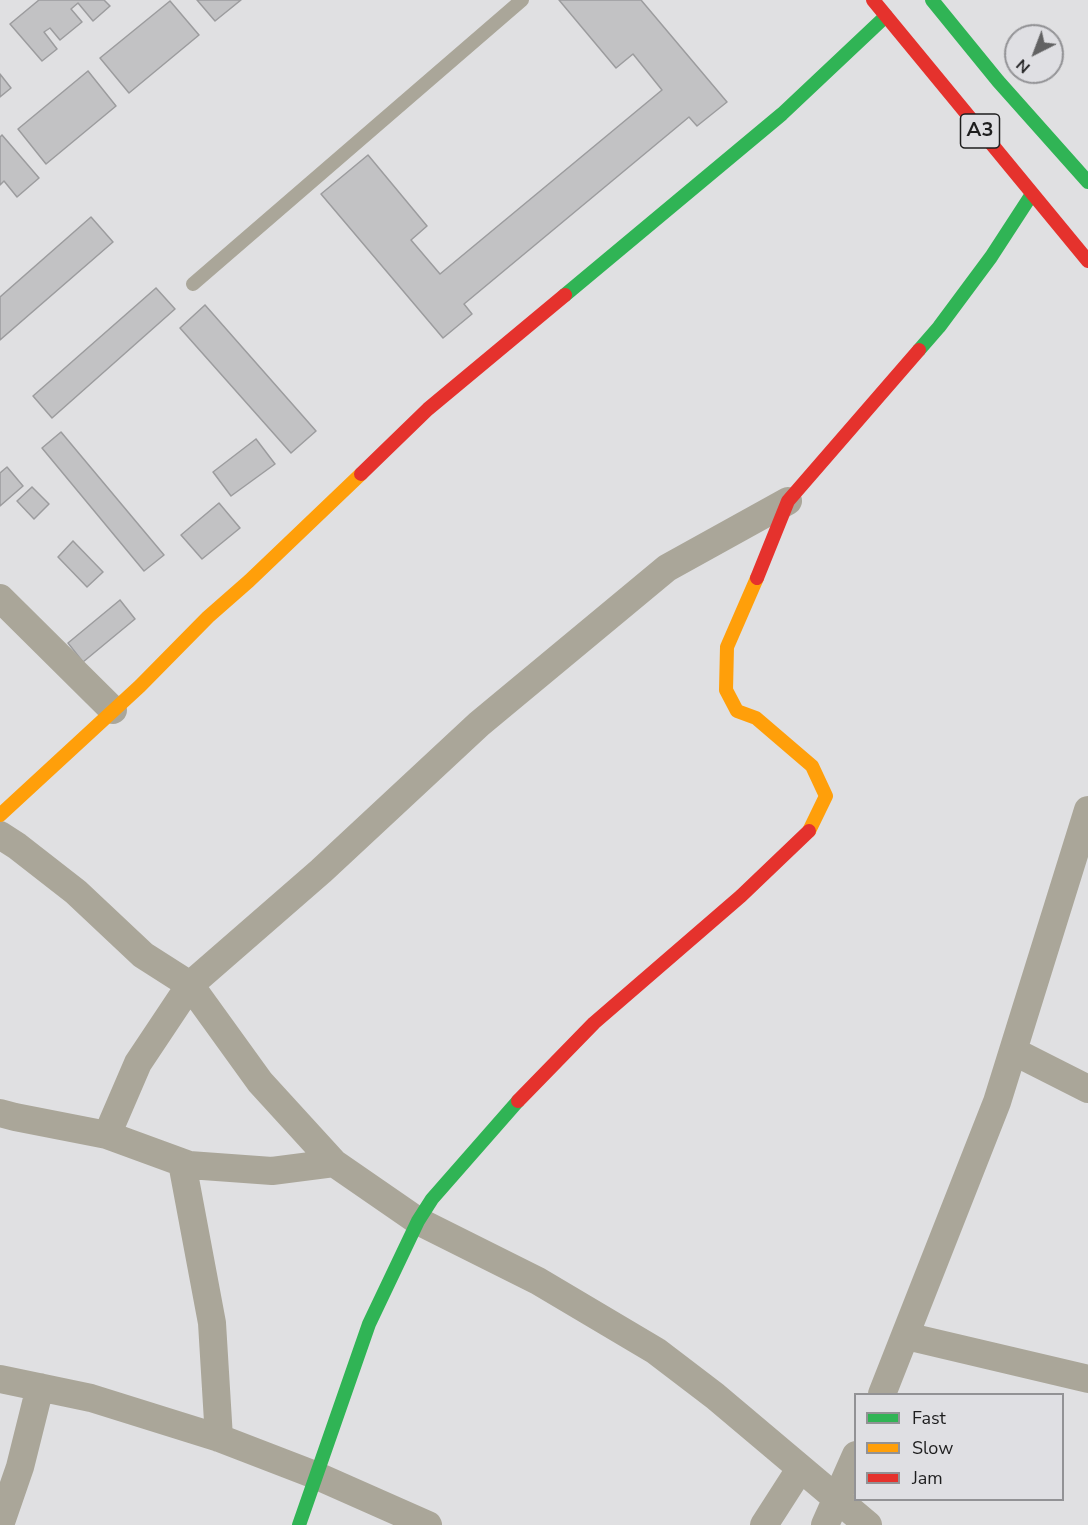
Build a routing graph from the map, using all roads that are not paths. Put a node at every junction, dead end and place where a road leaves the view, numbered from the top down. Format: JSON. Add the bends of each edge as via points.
{"nodes":[{"id":1,"x":522,"y":0,"type":"edge"},
{"id":2,"x":873,"y":0,"type":"edge"},
{"id":3,"x":932,"y":0,"type":"edge"},
{"id":4,"x":886,"y":16,"type":"junction"},
{"id":5,"x":1088,"y":182,"type":"edge"},
{"id":6,"x":1032,"y":194,"type":"junction"},
{"id":7,"x":1088,"y":261,"type":"edge"},
{"id":8,"x":193,"y":284,"type":"dead end"},
{"id":9,"x":788,"y":501,"type":"junction"},
{"id":10,"x":0,"y":598,"type":"edge"},
{"id":11,"x":113,"y":710,"type":"junction"},
{"id":12,"x":1088,"y":810,"type":"edge"},
{"id":13,"x":0,"y":815,"type":"edge"},
{"id":14,"x":0,"y":835,"type":"edge"},
{"id":15,"x":190,"y":985,"type":"junction"},
{"id":16,"x":1013,"y":1050,"type":"junction"},
{"id":17,"x":1088,"y":1089,"type":"edge"},
{"id":18,"x":0,"y":1113,"type":"edge"},
{"id":19,"x":107,"y":1135,"type":"junction"},
{"id":20,"x":182,"y":1163,"type":"junction"},
{"id":21,"x":334,"y":1163,"type":"junction"},
{"id":22,"x":418,"y":1221,"type":"junction"},
{"id":23,"x":906,"y":1336,"type":"junction"},
{"id":24,"x":1088,"y":1378,"type":"edge"},
{"id":25,"x":0,"y":1379,"type":"edge"},
{"id":26,"x":40,"y":1387,"type":"junction"},
{"id":27,"x":883,"y":1393,"type":"edge"},
{"id":28,"x":219,"y":1438,"type":"junction"},
{"id":29,"x":854,"y":1457,"type":"edge"},
{"id":30,"x":800,"y":1469,"type":"junction"},
{"id":31,"x":315,"y":1475,"type":"junction"},
{"id":32,"x":836,"y":1499,"type":"junction"},
{"id":33,"x":0,"y":1525,"type":"edge"},
{"id":34,"x":299,"y":1525,"type":"edge"},
{"id":35,"x":428,"y":1525,"type":"edge"},
{"id":36,"x":764,"y":1525,"type":"edge"},
{"id":37,"x":825,"y":1525,"type":"edge"},
{"id":38,"x":868,"y":1525,"type":"edge"}],
"edges":[{"from":1,"to":8,"type":"lane"},
{"from":2,"to":4,"type":"main road","number":"A3"},
{"from":3,"to":5,"type":"main road","number":"A3"},
{"from":4,"to":6,"type":"main road","number":"A3"},
{"from":4,"to":11,"type":"main road","via":[[782,114],[428,409]]},
{"from":6,"to":7,"type":"main road","number":"A3"},
{"from":6,"to":9,"type":"main road","via":[[939,327]]},
{"from":9,"to":15,"type":"street","via":[[667,568],[479,724],[321,871]]},
{"from":9,"to":22,"type":"main road","via":[[727,647],[726,690],[737,711],[756,718],[812,766],[826,796],[811,829],[741,896],[594,1023],[506,1114],[432,1199]]},
{"from":10,"to":11,"type":"street"},
{"from":11,"to":13,"type":"main road"},
{"from":12,"to":16,"type":"street"},
{"from":14,"to":15,"type":"street","via":[[76,892],[143,955]]},
{"from":15,"to":19,"type":"street","via":[[138,1063]]},
{"from":15,"to":21,"type":"street","via":[[260,1082]]},
{"from":16,"to":17,"type":"street"},
{"from":16,"to":23,"type":"street","via":[[997,1102]]},
{"from":18,"to":19,"type":"street"},
{"from":19,"to":20,"type":"street"},
{"from":20,"to":21,"type":"street","via":[[272,1171]]},
{"from":20,"to":28,"type":"street","via":[[212,1323]]},
{"from":21,"to":22,"type":"street"},
{"from":22,"to":30,"type":"street","via":[[538,1281],[656,1351],[716,1396]]},
{"from":22,"to":31,"type":"main road","via":[[369,1324]]},
{"from":23,"to":24,"type":"street"},
{"from":23,"to":27,"type":"street"},
{"from":25,"to":26,"type":"street"},
{"from":26,"to":28,"type":"street","via":[[91,1398]]},
{"from":26,"to":33,"type":"street","via":[[20,1467]]},
{"from":28,"to":31,"type":"street"},
{"from":29,"to":32,"type":"street"},
{"from":30,"to":32,"type":"street"},
{"from":30,"to":36,"type":"street"},
{"from":31,"to":34,"type":"main road"},
{"from":31,"to":35,"type":"street"},
{"from":32,"to":37,"type":"street"},
{"from":32,"to":38,"type":"street"}]}
